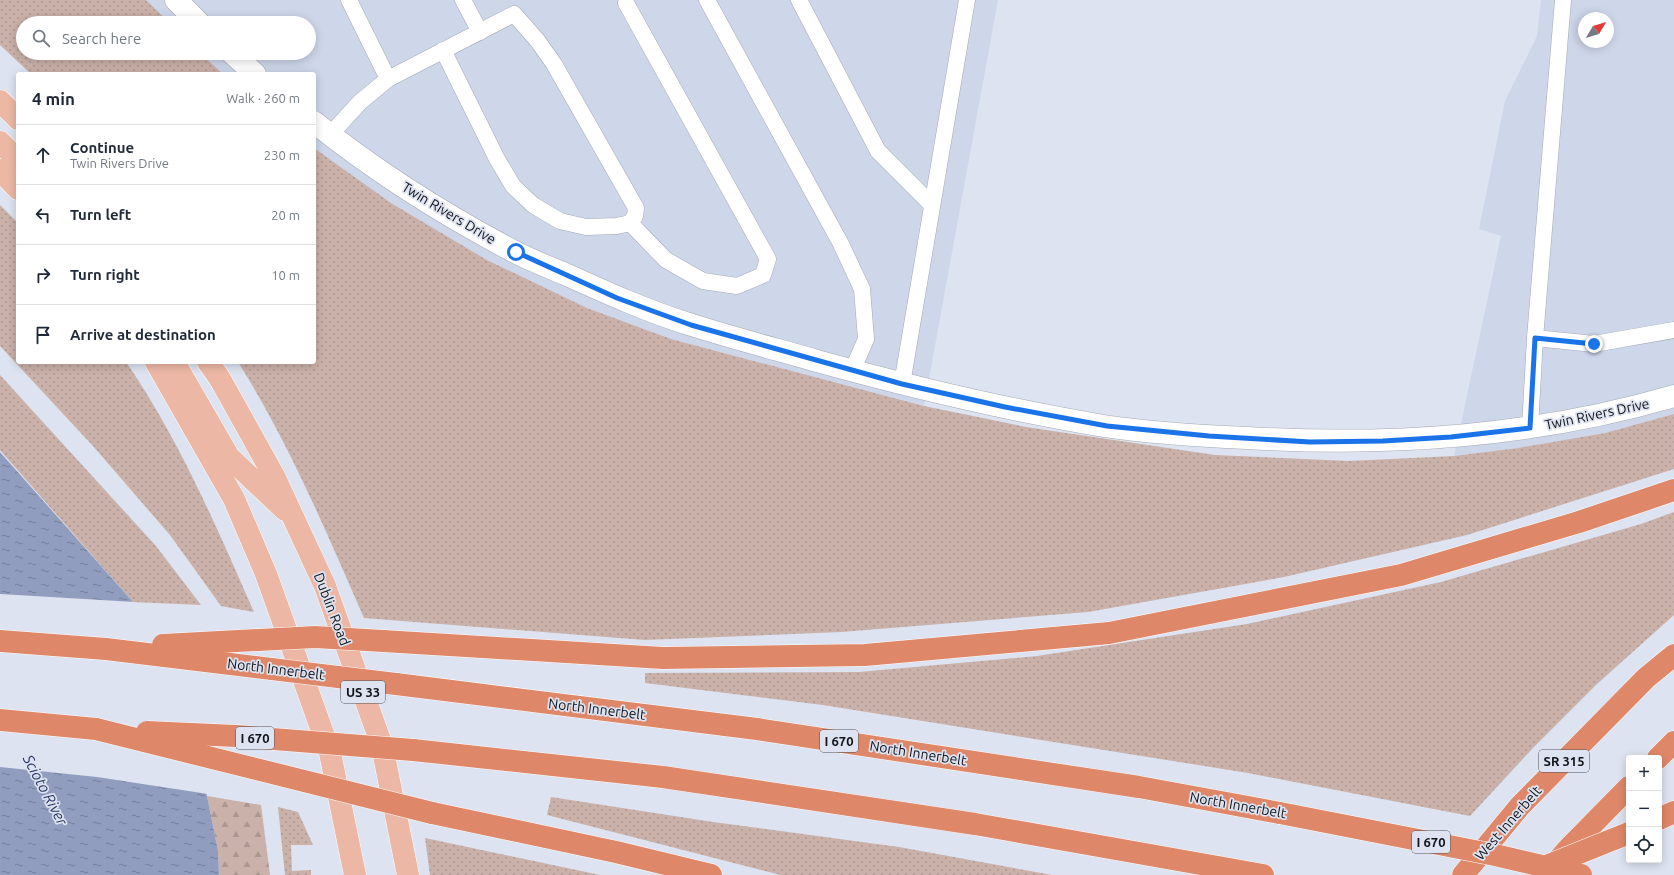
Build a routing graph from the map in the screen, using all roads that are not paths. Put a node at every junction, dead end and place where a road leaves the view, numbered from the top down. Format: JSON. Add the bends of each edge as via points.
{"nodes":[{"id":1,"x":176,"y":0,"type":"edge"},
{"id":2,"x":349,"y":0,"type":"edge"},
{"id":3,"x":463,"y":0,"type":"edge"},
{"id":4,"x":707,"y":0,"type":"edge"},
{"id":5,"x":799,"y":0,"type":"edge"},
{"id":6,"x":967,"y":0,"type":"edge"},
{"id":7,"x":1563,"y":0,"type":"edge"},
{"id":8,"x":626,"y":3,"type":"dead end"},
{"id":9,"x":192,"y":16,"type":"edge"},
{"id":10,"x":480,"y":32,"type":"junction"},
{"id":11,"x":443,"y":50,"type":"junction"},
{"id":12,"x":240,"y":60,"type":"edge"},
{"id":13,"x":253,"y":72,"type":"edge"},
{"id":14,"x":388,"y":79,"type":"junction"},
{"id":15,"x":0,"y":101,"type":"edge"},
{"id":16,"x":16,"y":116,"type":"edge"},
{"id":17,"x":322,"y":129,"type":"edge"},
{"id":18,"x":0,"y":142,"type":"edge"},
{"id":19,"x":16,"y":158,"type":"edge"},
{"id":20,"x":0,"y":170,"type":"edge"},
{"id":21,"x":16,"y":187,"type":"edge"},
{"id":22,"x":932,"y":205,"type":"junction"},
{"id":23,"x":630,"y":223,"type":"junction"},
{"id":24,"x":1674,"y":330,"type":"edge"},
{"id":25,"x":1535,"y":338,"type":"junction"},
{"id":26,"x":157,"y":364,"type":"edge"},
{"id":27,"x":175,"y":364,"type":"edge"},
{"id":28,"x":209,"y":364,"type":"edge"},
{"id":29,"x":852,"y":371,"type":"junction"},
{"id":30,"x":902,"y":384,"type":"junction"},
{"id":31,"x":1674,"y":396,"type":"edge"},
{"id":32,"x":1530,"y":428,"type":"junction"},
{"id":33,"x":1674,"y":490,"type":"edge"},
{"id":34,"x":293,"y":518,"type":"junction"},
{"id":35,"x":0,"y":641,"type":"edge"},
{"id":36,"x":106,"y":649,"type":"junction"},
{"id":37,"x":1674,"y":655,"type":"edge"},
{"id":38,"x":0,"y":720,"type":"edge"},
{"id":39,"x":96,"y":729,"type":"junction"},
{"id":40,"x":1674,"y":742,"type":"edge"},
{"id":41,"x":1661,"y":755,"type":"edge"},
{"id":42,"x":1626,"y":790,"type":"edge"},
{"id":43,"x":1626,"y":834,"type":"edge"},
{"id":44,"x":354,"y":875,"type":"edge"},
{"id":45,"x":408,"y":875,"type":"edge"},
{"id":46,"x":710,"y":875,"type":"edge"},
{"id":47,"x":1263,"y":875,"type":"edge"},
{"id":48,"x":1463,"y":875,"type":"edge"},
{"id":49,"x":1524,"y":875,"type":"edge"},
{"id":50,"x":1546,"y":875,"type":"edge"},
{"id":51,"x":1582,"y":875,"type":"edge"}],
"edges":[{"from":1,"to":9,"type":"main road"},
{"from":2,"to":14,"type":"lane"},
{"from":3,"to":10,"type":"lane"},
{"from":4,"to":29,"type":"lane","via":[[841,244],[862,289],[866,339]]},
{"from":5,"to":22,"type":"lane","via":[[878,151]]},
{"from":6,"to":22,"type":"lane"},
{"from":7,"to":25,"type":"lane"},
{"from":8,"to":23,"type":"lane","via":[[768,259],[763,276],[737,286],[703,281],[666,260]]},
{"from":10,"to":11,"type":"lane"},
{"from":10,"to":23,"type":"lane","via":[[514,14],[536,40],[554,64],[636,208],[635,216]]},
{"from":11,"to":14,"type":"lane"},
{"from":11,"to":23,"type":"lane","via":[[497,159],[513,186],[533,205],[560,221],[586,227]]},
{"from":12,"to":13,"type":"main road"},
{"from":14,"to":17,"type":"lane"},
{"from":15,"to":16,"type":"main road"},
{"from":17,"to":29,"type":"main road","name":"Twin Rivers Drive","via":[[414,194],[516,252],[617,298],[691,325]]},
{"from":18,"to":19,"type":"main road"},
{"from":20,"to":21,"type":"main road"},
{"from":22,"to":30,"type":"lane"},
{"from":24,"to":25,"type":"lane","via":[[1594,344]]},
{"from":25,"to":32,"type":"lane"},
{"from":26,"to":44,"type":"main road","via":[[234,499],[266,574],[330,753]]},
{"from":27,"to":34,"type":"main road","via":[[228,457]]},
{"from":28,"to":34,"type":"main road","name":"Dublin Road","number":"US 33","via":[[274,476]]},
{"from":29,"to":30,"type":"main road","name":"Twin Rivers Drive"},
{"from":30,"to":32,"type":"main road","name":"Twin Rivers Drive","via":[[1107,426],[1209,436],[1310,442],[1383,441],[1451,437]]},
{"from":31,"to":32,"type":"main road","name":"Twin Rivers Drive","via":[[1631,408]]},
{"from":33,"to":36,"type":"highway","bridge":true,"via":[[1579,522],[1401,575],[1109,633],[865,655],[663,658],[315,637]]},
{"from":34,"to":45,"type":"main road","name":"Dublin Road","number":"US 33","via":[[325,586],[382,746]]},
{"from":35,"to":36,"type":"highway","number":"I 670"},
{"from":36,"to":51,"type":"highway","name":"North Innerbelt","number":"I 670","bridge":true,"via":[[757,729],[1139,787],[1495,855]]},
{"from":37,"to":48,"type":"highway","name":"West Innerbelt","number":"SR 315","via":[[1646,678],[1520,806]]},
{"from":38,"to":39,"type":"highway","number":"I 670"},
{"from":39,"to":46,"type":"highway","bridge":true,"via":[[432,813]]},
{"from":39,"to":47,"type":"highway","number":"I 670","bridge":true,"via":[[236,736],[413,750],[663,777],[976,824]]},
{"from":40,"to":41,"type":"highway"},
{"from":42,"to":50,"type":"highway"},
{"from":43,"to":49,"type":"highway","bridge":true}]}
